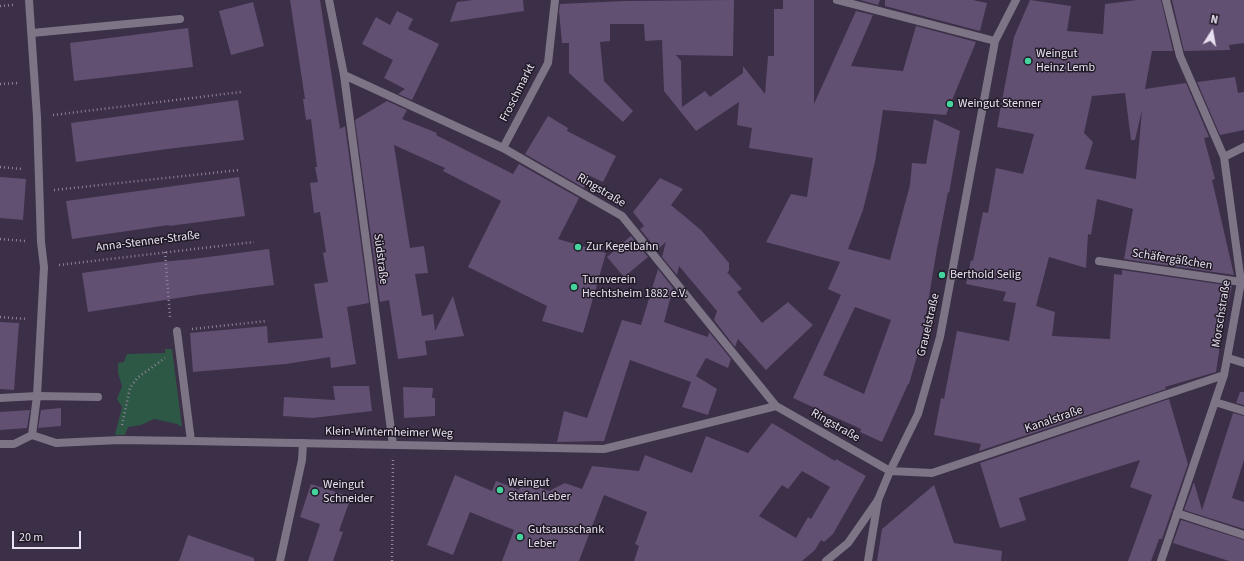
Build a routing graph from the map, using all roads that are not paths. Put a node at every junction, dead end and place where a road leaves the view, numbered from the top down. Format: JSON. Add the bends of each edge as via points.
{"nodes":[{"id":1,"x":29,"y":0,"type":"edge"},
{"id":2,"x":329,"y":0,"type":"edge"},
{"id":3,"x":555,"y":0,"type":"edge"},
{"id":4,"x":837,"y":0,"type":"edge"},
{"id":5,"x":1016,"y":0,"type":"edge"},
{"id":6,"x":1166,"y":0,"type":"edge"},
{"id":7,"x":180,"y":19,"type":"dead end"},
{"id":8,"x":32,"y":33,"type":"junction"},
{"id":9,"x":995,"y":41,"type":"junction"},
{"id":10,"x":344,"y":76,"type":"junction"},
{"id":11,"x":1244,"y":147,"type":"edge"},
{"id":12,"x":503,"y":148,"type":"junction"},
{"id":13,"x":1224,"y":157,"type":"junction"},
{"id":14,"x":1100,"y":261,"type":"dead end"},
{"id":15,"x":1241,"y":282,"type":"junction"},
{"id":16,"x":177,"y":331,"type":"road end"},
{"id":17,"x":1228,"y":358,"type":"junction"},
{"id":18,"x":1244,"y":363,"type":"edge"},
{"id":19,"x":1224,"y":375,"type":"junction"},
{"id":20,"x":37,"y":396,"type":"junction"},
{"id":21,"x":98,"y":397,"type":"dead end"},
{"id":22,"x":0,"y":398,"type":"edge"},
{"id":23,"x":1215,"y":402,"type":"junction"},
{"id":24,"x":776,"y":406,"type":"junction"},
{"id":25,"x":1244,"y":411,"type":"edge"},
{"id":26,"x":32,"y":435,"type":"junction"},
{"id":27,"x":191,"y":441,"type":"junction"},
{"id":28,"x":304,"y":443,"type":"junction"},
{"id":29,"x":0,"y":444,"type":"edge"},
{"id":30,"x":393,"y":445,"type":"junction"},
{"id":31,"x":890,"y":471,"type":"junction"},
{"id":32,"x":878,"y":500,"type":"junction"},
{"id":33,"x":1177,"y":513,"type":"junction"},
{"id":34,"x":1244,"y":535,"type":"edge"},
{"id":35,"x":280,"y":561,"type":"edge"},
{"id":36,"x":826,"y":561,"type":"edge"},
{"id":37,"x":868,"y":561,"type":"edge"},
{"id":38,"x":1161,"y":561,"type":"edge"}],
"edges":[{"from":1,"to":8,"type":"street"},
{"from":2,"to":10,"type":"street"},
{"from":3,"to":12,"type":"street","name":"Froschmarkt","via":[[548,63]]},
{"from":4,"to":9,"type":"street"},
{"from":5,"to":9,"type":"street","name":"Grauelstraße"},
{"from":6,"to":13,"type":"street","name":"Morschstraße","via":[[1180,56]]},
{"from":7,"to":8,"type":"street"},
{"from":8,"to":20,"type":"street","via":[[44,267]]},
{"from":9,"to":31,"type":"street","name":"Grauelstraße","via":[[940,337],[918,414]]},
{"from":10,"to":12,"type":"street","name":"Ringstraße"},
{"from":10,"to":30,"type":"street","name":"Südstraße"},
{"from":11,"to":13,"type":"street"},
{"from":12,"to":24,"type":"street","name":"Ringstraße","via":[[622,216]]},
{"from":13,"to":15,"type":"street","name":"Morschstraße"},
{"from":14,"to":15,"type":"street","name":"Schäfergäßchen"},
{"from":15,"to":17,"type":"street","name":"Morschstraße"},
{"from":16,"to":27,"type":"street"},
{"from":17,"to":18,"type":"street"},
{"from":17,"to":19,"type":"street","name":"Morschstraße"},
{"from":19,"to":23,"type":"street","name":"Morschstraße"},
{"from":19,"to":31,"type":"street","name":"Kanalstraße","via":[[932,473]]},
{"from":20,"to":21,"type":"street"},
{"from":20,"to":22,"type":"street"},
{"from":20,"to":26,"type":"street"},
{"from":23,"to":25,"type":"street"},
{"from":23,"to":33,"type":"street","name":"Morschstraße"},
{"from":24,"to":30,"type":"street","name":"Klein-Winternheimer Weg","via":[[604,449]]},
{"from":24,"to":31,"type":"street","name":"Ringstraße"},
{"from":26,"to":27,"type":"street","name":"Klein-Winternheimer Weg","via":[[56,443],[119,440]]},
{"from":26,"to":29,"type":"street","via":[[14,444]]},
{"from":27,"to":28,"type":"street","name":"Klein-Winternheimer Weg"},
{"from":28,"to":30,"type":"street","name":"Klein-Winternheimer Weg"},
{"from":28,"to":35,"type":"street"},
{"from":31,"to":32,"type":"street","name":"Grauelstraße"},
{"from":32,"to":36,"type":"street","name":"Grauelstraße","via":[[848,543]]},
{"from":32,"to":37,"type":"street"},
{"from":33,"to":34,"type":"street"},
{"from":33,"to":38,"type":"street","name":"Morschstraße"}]}
